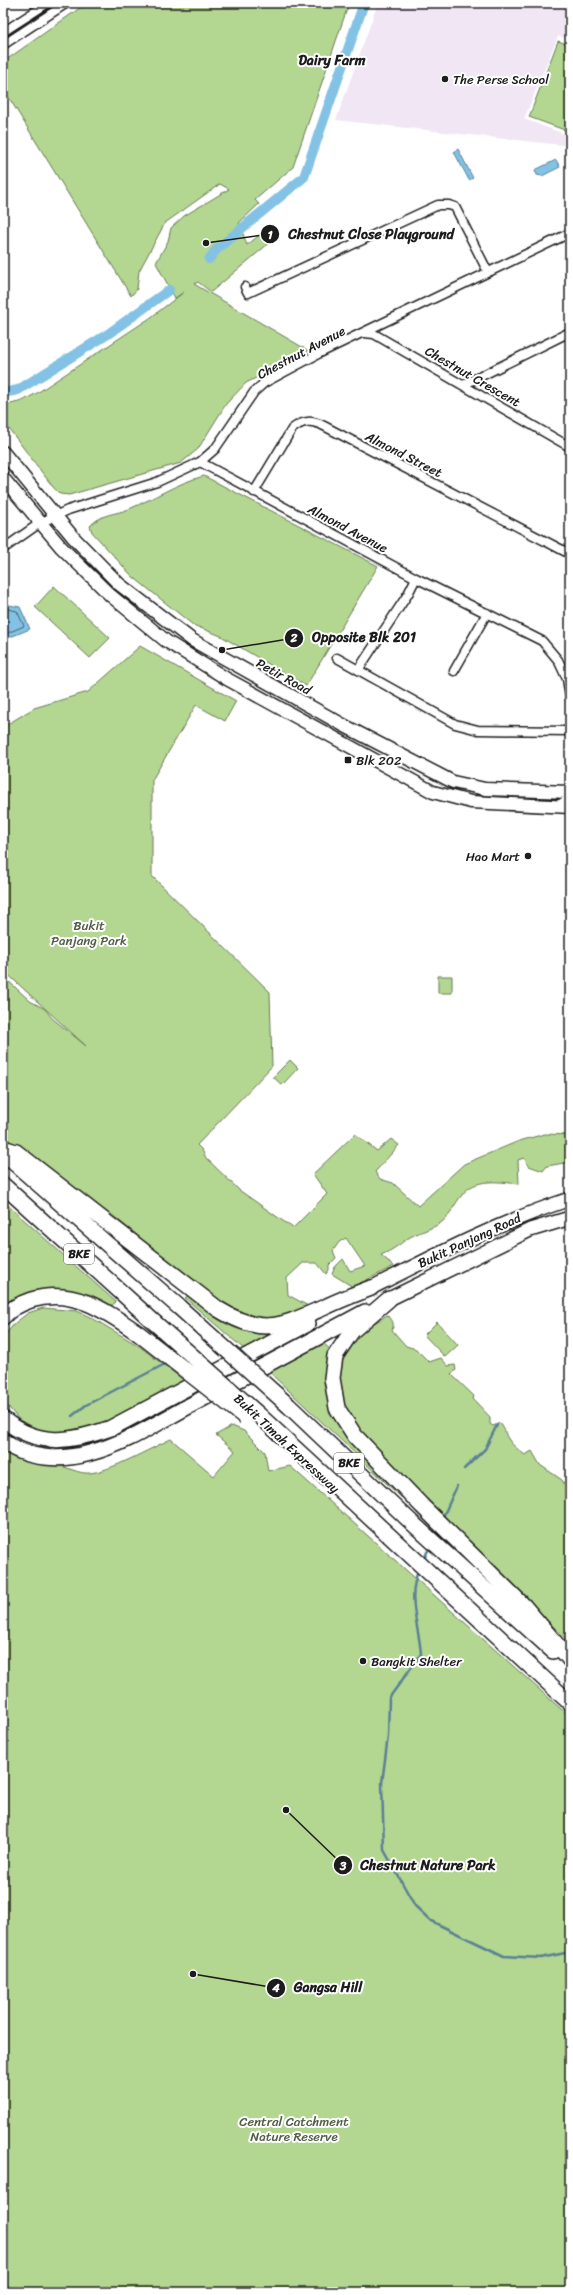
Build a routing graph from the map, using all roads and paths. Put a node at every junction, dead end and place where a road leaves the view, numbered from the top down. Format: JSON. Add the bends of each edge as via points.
{"nodes":[{"id":1,"x":48,"y":3,"type":"edge"},
{"id":2,"x":67,"y":3,"type":"edge"},
{"id":3,"x":3,"y":32,"type":"edge"},
{"id":4,"x":3,"y":45,"type":"edge"},
{"id":5,"x":570,"y":233,"type":"edge"},
{"id":6,"x":488,"y":272,"type":"junction"},
{"id":7,"x":245,"y":288,"type":"dead end"},
{"id":8,"x":570,"y":332,"type":"edge"},
{"id":9,"x":363,"y":333,"type":"junction"},
{"id":10,"x":465,"y":384,"type":"junction"},
{"id":11,"x":570,"y":447,"type":"edge"},
{"id":12,"x":3,"y":452,"type":"edge"},
{"id":13,"x":200,"y":462,"type":"junction"},
{"id":14,"x":3,"y":478,"type":"edge"},
{"id":15,"x":254,"y":492,"type":"junction"},
{"id":16,"x":56,"y":516,"type":"junction"},
{"id":17,"x":40,"y":523,"type":"junction"},
{"id":18,"x":3,"y":549,"type":"edge"},
{"id":19,"x":570,"y":554,"type":"edge"},
{"id":20,"x":416,"y":578,"type":"junction"},
{"id":21,"x":487,"y":613,"type":"junction"},
{"id":22,"x":337,"y":658,"type":"dead end"},
{"id":23,"x":358,"y":670,"type":"junction"},
{"id":24,"x":454,"y":670,"type":"dead end"},
{"id":25,"x":570,"y":698,"type":"edge"},
{"id":26,"x":345,"y":726,"type":"junction"},
{"id":27,"x":570,"y":731,"type":"edge"},
{"id":28,"x":339,"y":742,"type":"junction"},
{"id":29,"x":570,"y":792,"type":"edge"},
{"id":30,"x":570,"y":798,"type":"edge"},
{"id":31,"x":555,"y":806,"type":"junction"},
{"id":32,"x":570,"y":807,"type":"edge"},
{"id":33,"x":3,"y":1148,"type":"edge"},
{"id":34,"x":3,"y":1153,"type":"edge"},
{"id":35,"x":3,"y":1185,"type":"edge"},
{"id":36,"x":570,"y":1199,"type":"edge"},
{"id":37,"x":570,"y":1218,"type":"edge"},
{"id":38,"x":371,"y":1288,"type":"joint"},
{"id":39,"x":389,"y":1299,"type":"junction"},
{"id":40,"x":3,"y":1317,"type":"edge"},
{"id":41,"x":296,"y":1325,"type":"junction"},
{"id":42,"x":252,"y":1416,"type":"junction"},
{"id":43,"x":3,"y":1419,"type":"edge"},
{"id":44,"x":3,"y":1442,"type":"edge"},
{"id":45,"x":570,"y":1660,"type":"edge"},
{"id":46,"x":570,"y":1666,"type":"edge"},
{"id":47,"x":570,"y":1703,"type":"edge"}],
"edges":[{"from":1,"to":3,"type":"street"},
{"from":2,"to":4,"type":"street"},
{"from":5,"to":6,"type":"street","name":"Chestnut Avenue"},
{"from":6,"to":7,"type":"street","via":[[455,207],[449,204],[438,206],[248,293]]},
{"from":6,"to":9,"type":"street","name":"Chestnut Avenue"},
{"from":8,"to":10,"type":"street"},
{"from":9,"to":10,"type":"street","name":"Chestnut Crescent","via":[[374,334]]},
{"from":9,"to":13,"type":"street","name":"Chestnut Avenue","via":[[264,383],[254,392],[215,449]]},
{"from":10,"to":11,"type":"street","name":"Chestnut Crescent"},
{"from":12,"to":16,"type":"main road","name":"Petir Road"},
{"from":13,"to":15,"type":"street","name":"Almond Avenue"},
{"from":13,"to":16,"type":"street","name":"Chestnut Avenue","via":[[157,482]]},
{"from":14,"to":17,"type":"main road"},
{"from":15,"to":19,"type":"street","name":"Almond Street","via":[[292,428],[309,421],[324,426]]},
{"from":15,"to":20,"type":"street","name":"Almond Avenue"},
{"from":16,"to":17,"type":"street","name":"Chestnut Avenue"},
{"from":16,"to":26,"type":"main road","name":"Petir Road","via":[[119,584],[176,629]]},
{"from":17,"to":18,"type":"street","name":"Chestnut Avenue"},
{"from":17,"to":28,"type":"main road","via":[[61,548],[110,595],[166,641]]},
{"from":20,"to":21,"type":"street","name":"Almond Avenue"},
{"from":20,"to":23,"type":"street","via":[[364,665]]},
{"from":21,"to":24,"type":"street"},
{"from":21,"to":25,"type":"street","name":"Almond Avenue","via":[[542,641],[558,660],[567,679]]},
{"from":22,"to":23,"type":"street"},
{"from":23,"to":27,"type":"street","via":[[455,724],[478,730]]},
{"from":26,"to":28,"type":"main road","via":[[334,729],[333,735]]},
{"from":26,"to":29,"type":"main road","name":"Petir Road","via":[[453,782],[485,789]]},
{"from":28,"to":31,"type":"main road","via":[[433,792],[471,802]]},
{"from":30,"to":31,"type":"street"},
{"from":31,"to":32,"type":"main road"},
{"from":33,"to":41,"type":"highway","via":[[16,1152],[231,1317],[244,1323],[262,1326]]},
{"from":34,"to":46,"type":"highway","name":"Bukit Timah Expressway","number":"BKE","bridge":true,"via":[[289,1406],[513,1617]]},
{"from":35,"to":42,"type":"highway","name":"Bukit Timah Expressway","number":"BKE","bridge":true,"via":[[155,1323]]},
{"from":36,"to":38,"type":"main road","name":"Bukit Panjang Road","via":[[522,1215]]},
{"from":37,"to":39,"type":"main road","name":"Bukit Panjang Road","via":[[523,1233]]},
{"from":38,"to":41,"type":"highway"},
{"from":39,"to":44,"type":"highway","via":[[154,1425],[91,1453],[67,1458],[44,1458],[28,1454]]},
{"from":39,"to":45,"type":"highway","via":[[352,1331],[335,1356],[332,1378],[337,1408],[354,1436],[524,1606]]},
{"from":40,"to":42,"type":"highway","bridge":true,"via":[[24,1302],[43,1296],[71,1297],[104,1309]]},
{"from":41,"to":43,"type":"highway","via":[[111,1428],[84,1437],[51,1440],[33,1438],[14,1429]]},
{"from":42,"to":47,"type":"highway","name":"Bukit Timah Expressway","number":"BKE","via":[[282,1438]]}]}
